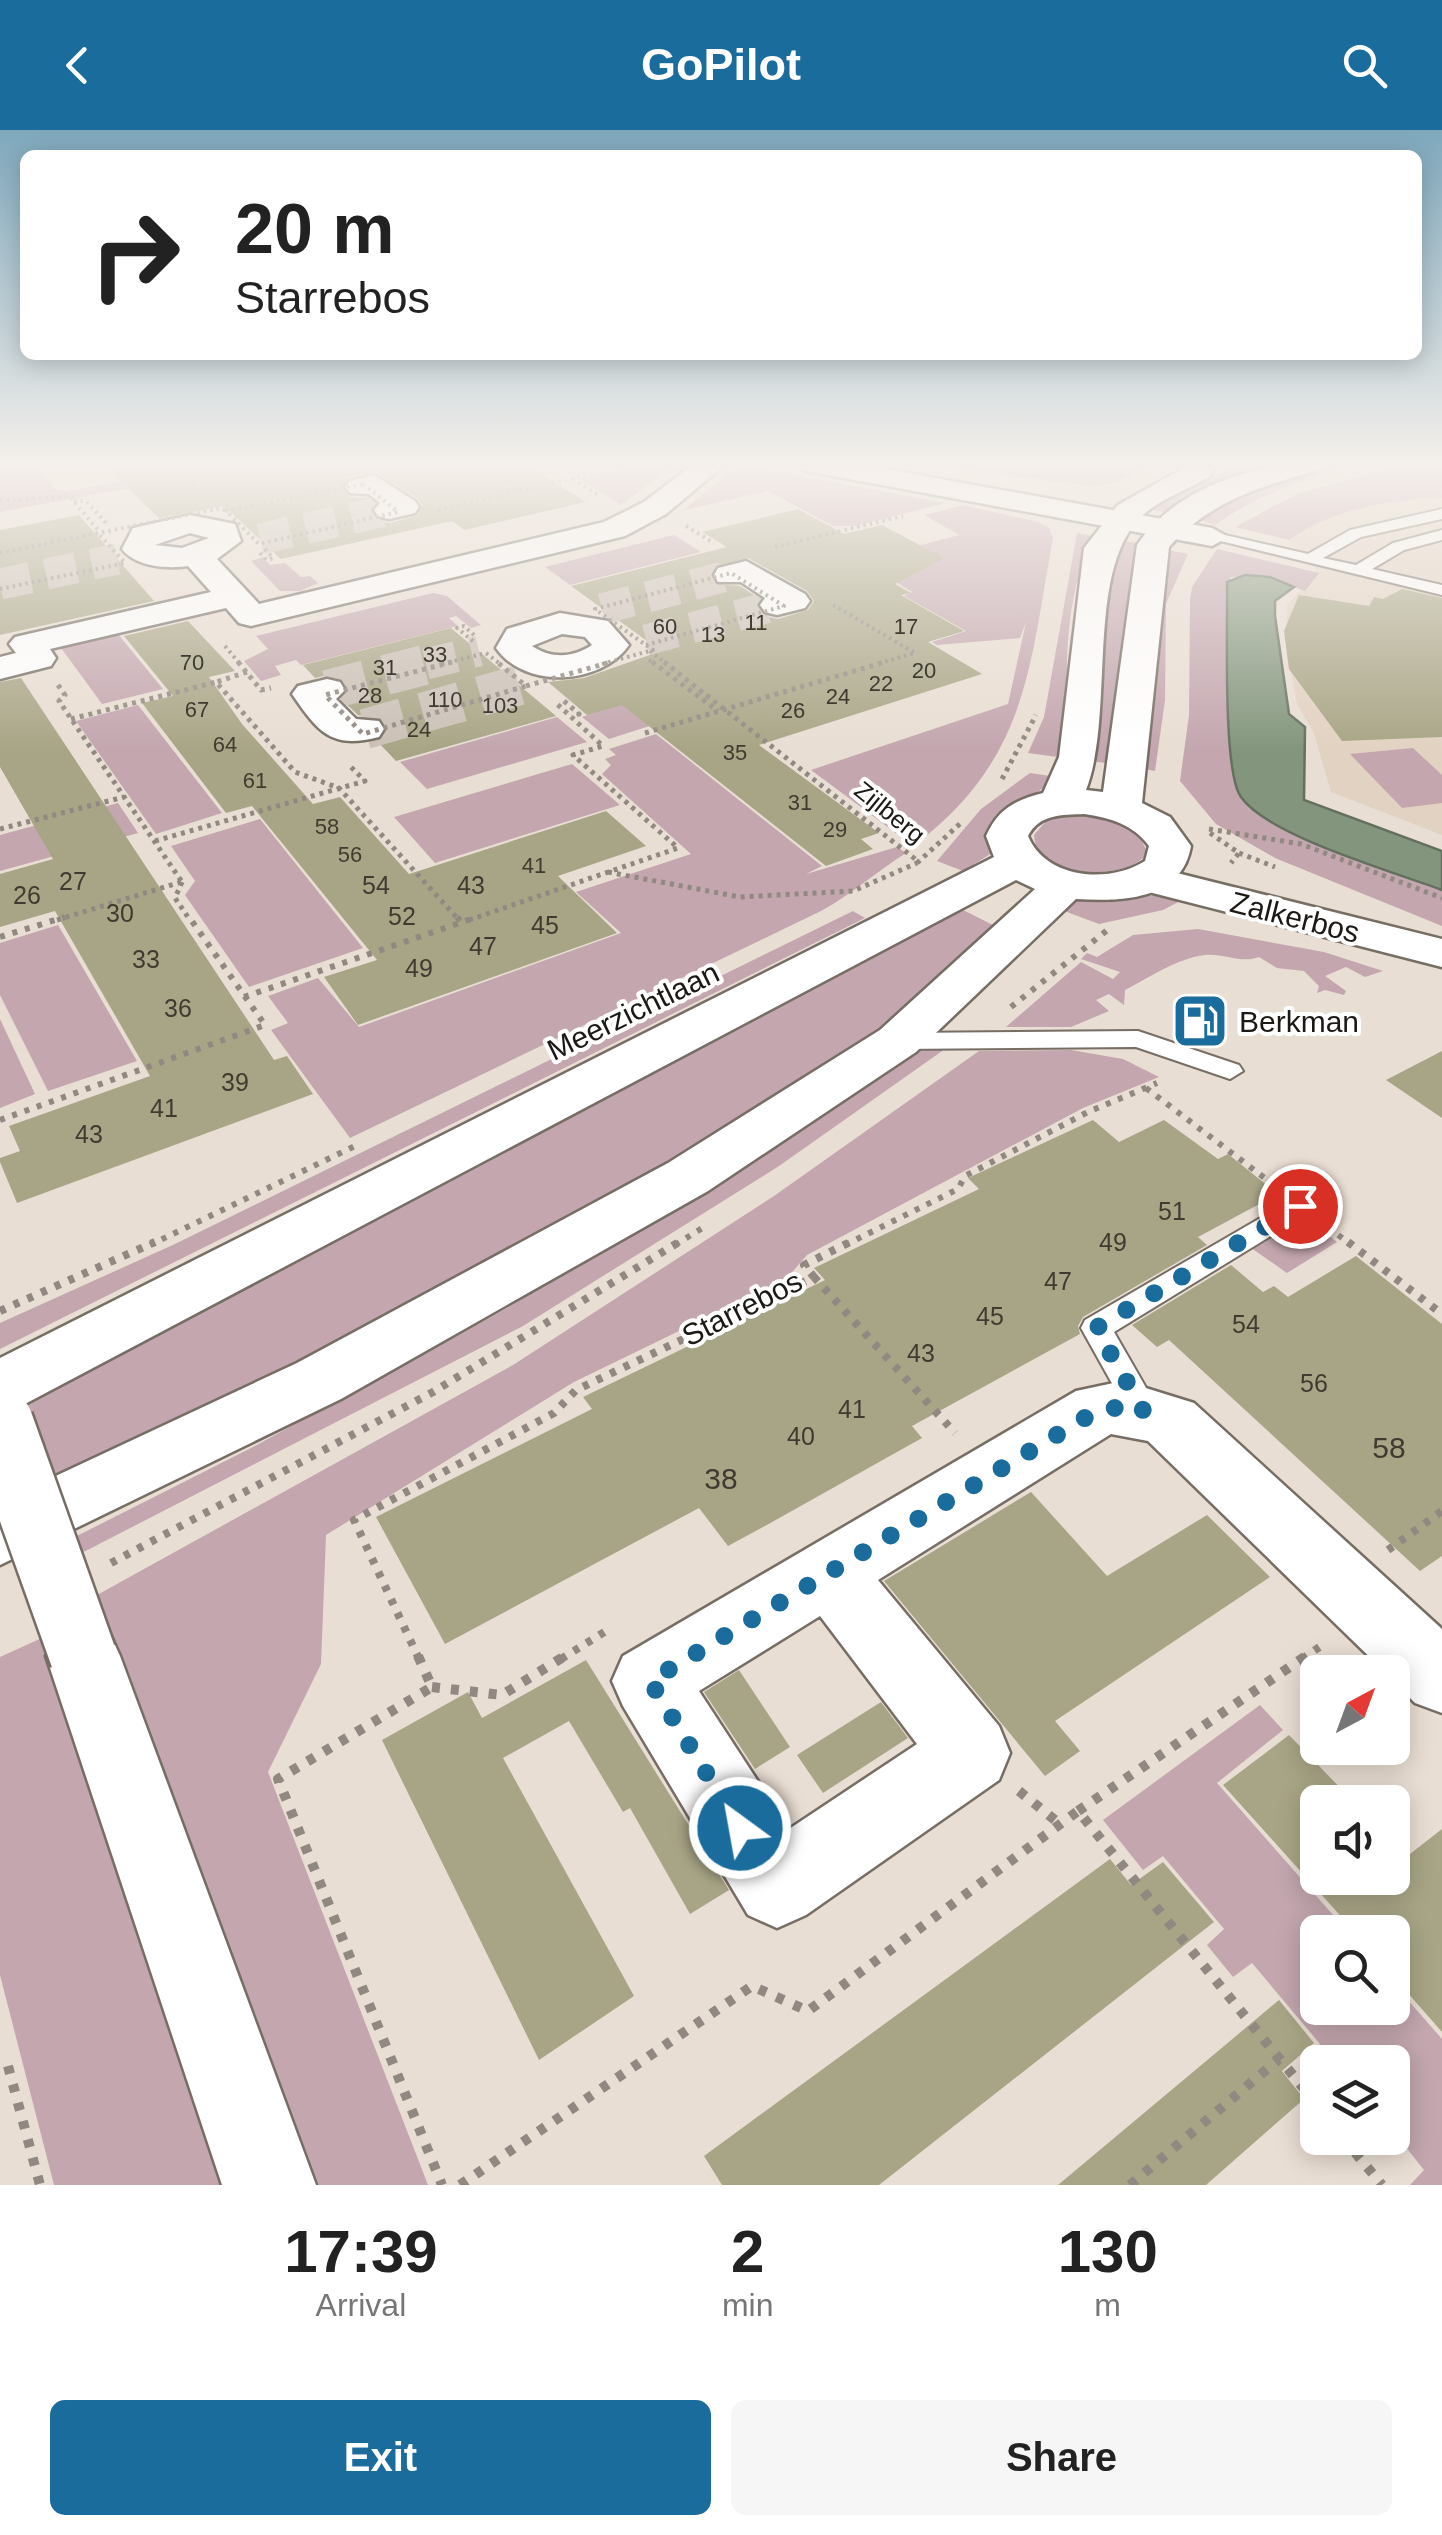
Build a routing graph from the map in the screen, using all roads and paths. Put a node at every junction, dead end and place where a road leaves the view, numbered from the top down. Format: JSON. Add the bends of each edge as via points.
{"nodes":[{"id":1,"x":124,"y":559,"type":"edge"},
{"id":2,"x":210,"y":559,"type":"edge"},
{"id":3,"x":467,"y":559,"type":"edge"},
{"id":4,"x":535,"y":559,"type":"edge"},
{"id":5,"x":722,"y":559,"type":"edge"},
{"id":6,"x":1099,"y":559,"type":"edge"},
{"id":7,"x":1149,"y":559,"type":"edge"},
{"id":8,"x":1327,"y":559,"type":"edge"},
{"id":9,"x":1377,"y":559,"type":"edge"},
{"id":10,"x":725,"y":561,"type":"joint"},
{"id":11,"x":1363,"y":568,"type":"junction"},
{"id":12,"x":485,"y":578,"type":"junction"},
{"id":13,"x":1442,"y":586,"type":"edge"},
{"id":14,"x":0,"y":590,"type":"edge"},
{"id":15,"x":232,"y":598,"type":"junction"},
{"id":16,"x":830,"y":598,"type":"dead end"},
{"id":17,"x":777,"y":605,"type":"dead end"},
{"id":18,"x":192,"y":606,"type":"junction"},
{"id":19,"x":574,"y":619,"type":"junction"},
{"id":20,"x":514,"y":642,"type":"junction"},
{"id":21,"x":636,"y":645,"type":"junction"},
{"id":22,"x":479,"y":651,"type":"tunnel mouth"},
{"id":23,"x":38,"y":658,"type":"junction"},
{"id":24,"x":0,"y":668,"type":"edge"},
{"id":25,"x":246,"y":672,"type":"junction"},
{"id":26,"x":532,"y":680,"type":"junction"},
{"id":27,"x":693,"y":681,"type":"junction"},
{"id":28,"x":216,"y":682,"type":"junction"},
{"id":29,"x":680,"y":684,"type":"junction"},
{"id":30,"x":274,"y":687,"type":"dead end"},
{"id":31,"x":328,"y":690,"type":"dead end"},
{"id":32,"x":1039,"y":699,"type":"dead end"},
{"id":33,"x":720,"y":711,"type":"junction"},
{"id":34,"x":71,"y":719,"type":"junction"},
{"id":35,"x":365,"y":729,"type":"tunnel mouth"},
{"id":36,"x":645,"y":733,"type":"dead end"},
{"id":37,"x":1001,"y":780,"type":"dead end"},
{"id":38,"x":339,"y":788,"type":"junction"},
{"id":39,"x":124,"y":797,"type":"junction"},
{"id":40,"x":1060,"y":803,"type":"junction"},
{"id":41,"x":1120,"y":809,"type":"junction"},
{"id":42,"x":976,"y":810,"type":"dead end"},
{"id":43,"x":0,"y":829,"type":"edge"},
{"id":44,"x":155,"y":841,"type":"junction"},
{"id":45,"x":1174,"y":853,"type":"junction"},
{"id":46,"x":919,"y":862,"type":"junction"},
{"id":47,"x":606,"y":872,"type":"junction"},
{"id":48,"x":1043,"y":872,"type":"junction"},
{"id":49,"x":182,"y":882,"type":"junction"},
{"id":50,"x":1442,"y":898,"type":"edge"},
{"id":51,"x":858,"y":900,"type":"dead end"},
{"id":52,"x":463,"y":924,"type":"junction"},
{"id":53,"x":0,"y":937,"type":"edge"},
{"id":54,"x":1442,"y":952,"type":"edge"},
{"id":55,"x":244,"y":997,"type":"junction"},
{"id":56,"x":898,"y":1041,"type":"junction"},
{"id":57,"x":1230,"y":1070,"type":"joint"},
{"id":58,"x":0,"y":1120,"type":"edge"},
{"id":59,"x":374,"y":1136,"type":"dead end"},
{"id":60,"x":1300,"y":1206,"type":"dead end"},
{"id":61,"x":814,"y":1277,"type":"junction"},
{"id":62,"x":0,"y":1312,"type":"edge"},
{"id":63,"x":0,"y":1387,"type":"edge"},
{"id":64,"x":1144,"y":1412,"type":"junction"},
{"id":65,"x":0,"y":1422,"type":"edge"},
{"id":66,"x":955,"y":1433,"type":"dead end"},
{"id":67,"x":0,"y":1534,"type":"edge"},
{"id":68,"x":828,"y":1572,"type":"junction"},
{"id":69,"x":1372,"y":1612,"type":"junction"},
{"id":70,"x":1442,"y":1678,"type":"edge"},
{"id":71,"x":650,"y":1681,"type":"junction"},
{"id":72,"x":432,"y":1687,"type":"junction"},
{"id":73,"x":1078,"y":1811,"type":"junction"},
{"id":74,"x":1279,"y":2059,"type":"junction"},
{"id":75,"x":8,"y":2066,"type":"dead end"},
{"id":76,"x":1300,"y":2084,"type":"edge"},
{"id":77,"x":1357,"y":2155,"type":"edge"},
{"id":78,"x":40,"y":2185,"type":"edge"},
{"id":79,"x":269,"y":2185,"type":"edge"},
{"id":80,"x":442,"y":2185,"type":"edge"},
{"id":81,"x":460,"y":2185,"type":"edge"},
{"id":82,"x":1130,"y":2185,"type":"edge"},
{"id":83,"x":1382,"y":2185,"type":"edge"}],
"edges":[{"from":1,"to":14,"type":"path","bridge":true},
{"from":2,"to":15,"type":"street"},
{"from":3,"to":12,"type":"path"},
{"from":4,"to":12,"type":"street"},
{"from":5,"to":10,"type":"path"},
{"from":6,"to":40,"type":"street","via":[[1079,757]]},
{"from":7,"to":41,"type":"street"},
{"from":8,"to":11,"type":"lane"},
{"from":9,"to":11,"type":"lane"},
{"from":10,"to":17,"type":"street","via":[[793,601]]},
{"from":11,"to":13,"type":"lane"},
{"from":12,"to":15,"type":"street","via":[[250,616]]},
{"from":12,"to":19,"type":"street"},
{"from":15,"to":18,"type":"street"},
{"from":16,"to":33,"type":"path","via":[[915,654]]},
{"from":18,"to":23,"type":"street","via":[[28,644]]},
{"from":18,"to":25,"type":"path"},
{"from":19,"to":20,"type":"street","via":[[526,631]]},
{"from":19,"to":21,"type":"street"},
{"from":20,"to":22,"type":"street"},
{"from":20,"to":26,"type":"street"},
{"from":21,"to":21,"type":"path","bridge":true,"via":[[594,608],[731,573],[784,606]]},
{"from":21,"to":26,"type":"path","bridge":true},
{"from":21,"to":26,"type":"street"},
{"from":21,"to":27,"type":"path","name":"Zijlberg"},
{"from":21,"to":29,"type":"path"},
{"from":23,"to":24,"type":"street"},
{"from":23,"to":34,"type":"path","via":[[65,694],[60,701]]},
{"from":25,"to":28,"type":"path"},
{"from":25,"to":30,"type":"path","via":[[261,690]]},
{"from":26,"to":26,"type":"path","bridge":true,"via":[[363,734],[325,695],[486,653]]},
{"from":26,"to":47,"type":"path","via":[[604,746],[573,755],[678,848]]},
{"from":27,"to":29,"type":"path"},
{"from":27,"to":33,"type":"path","name":"Zijlberg"},
{"from":28,"to":34,"type":"path"},
{"from":28,"to":38,"type":"path","via":[[296,772]]},
{"from":29,"to":33,"type":"path"},
{"from":31,"to":35,"type":"street","via":[[311,694],[348,734]]},
{"from":32,"to":37,"type":"path"},
{"from":33,"to":36,"type":"path"},
{"from":33,"to":46,"type":"path","name":"Zijlberg"},
{"from":34,"to":39,"type":"path"},
{"from":38,"to":44,"type":"path"},
{"from":38,"to":52,"type":"path"},
{"from":39,"to":43,"type":"path"},
{"from":39,"to":44,"type":"path"},
{"from":40,"to":41,"type":"street"},
{"from":40,"to":48,"type":"street","via":[[1023,814],[1010,828],[1008,844]]},
{"from":41,"to":45,"type":"street","via":[[1160,830]]},
{"from":42,"to":46,"type":"path"},
{"from":44,"to":49,"type":"path"},
{"from":45,"to":48,"type":"street","via":[[1106,888]]},
{"from":45,"to":50,"type":"path","via":[[1301,844]]},
{"from":45,"to":54,"type":"street","name":"Zalkerbos"},
{"from":46,"to":47,"type":"path","name":"Zijlberg","via":[[853,891],[740,896]]},
{"from":46,"to":51,"type":"path"},
{"from":47,"to":52,"type":"path"},
{"from":48,"to":56,"type":"street"},
{"from":48,"to":63,"type":"street","name":"Meerzichtlaan"},
{"from":49,"to":53,"type":"path"},
{"from":49,"to":55,"type":"path","via":[[175,898]]},
{"from":52,"to":55,"type":"path"},
{"from":55,"to":58,"type":"path","via":[[265,1025]]},
{"from":56,"to":57,"type":"lane","via":[[1138,1039]]},
{"from":56,"to":67,"type":"street","via":[[688,1177],[319,1381]]},
{"from":57,"to":61,"type":"path","name":"Starrebos","via":[[1192,1068],[1088,1112],[965,1176],[958,1188],[804,1265]]},
{"from":59,"to":62,"type":"path"},
{"from":60,"to":64,"type":"lane","via":[[1096,1328]]},
{"from":61,"to":66,"type":"path"},
{"from":61,"to":72,"type":"path","name":"Starrebos","via":[[576,1390],[554,1413],[354,1520]]},
{"from":64,"to":68,"type":"street","via":[[1098,1410]]},
{"from":64,"to":69,"type":"street","via":[[1171,1422]]},
{"from":65,"to":79,"type":"street","bridge":true},
{"from":68,"to":71,"type":"street"},
{"from":68,"to":71,"type":"street","via":[[971,1753],[777,1886]]},
{"from":69,"to":70,"type":"street"},
{"from":69,"to":73,"type":"path"},
{"from":71,"to":72,"type":"path","via":[[606,1631],[502,1695]]},
{"from":72,"to":80,"type":"path","via":[[278,1779]]},
{"from":73,"to":74,"type":"path"},
{"from":73,"to":81,"type":"path","via":[[808,2011],[752,1986]]},
{"from":74,"to":76,"type":"path"},
{"from":74,"to":82,"type":"path"},
{"from":75,"to":78,"type":"path"},
{"from":77,"to":83,"type":"path"}]}
